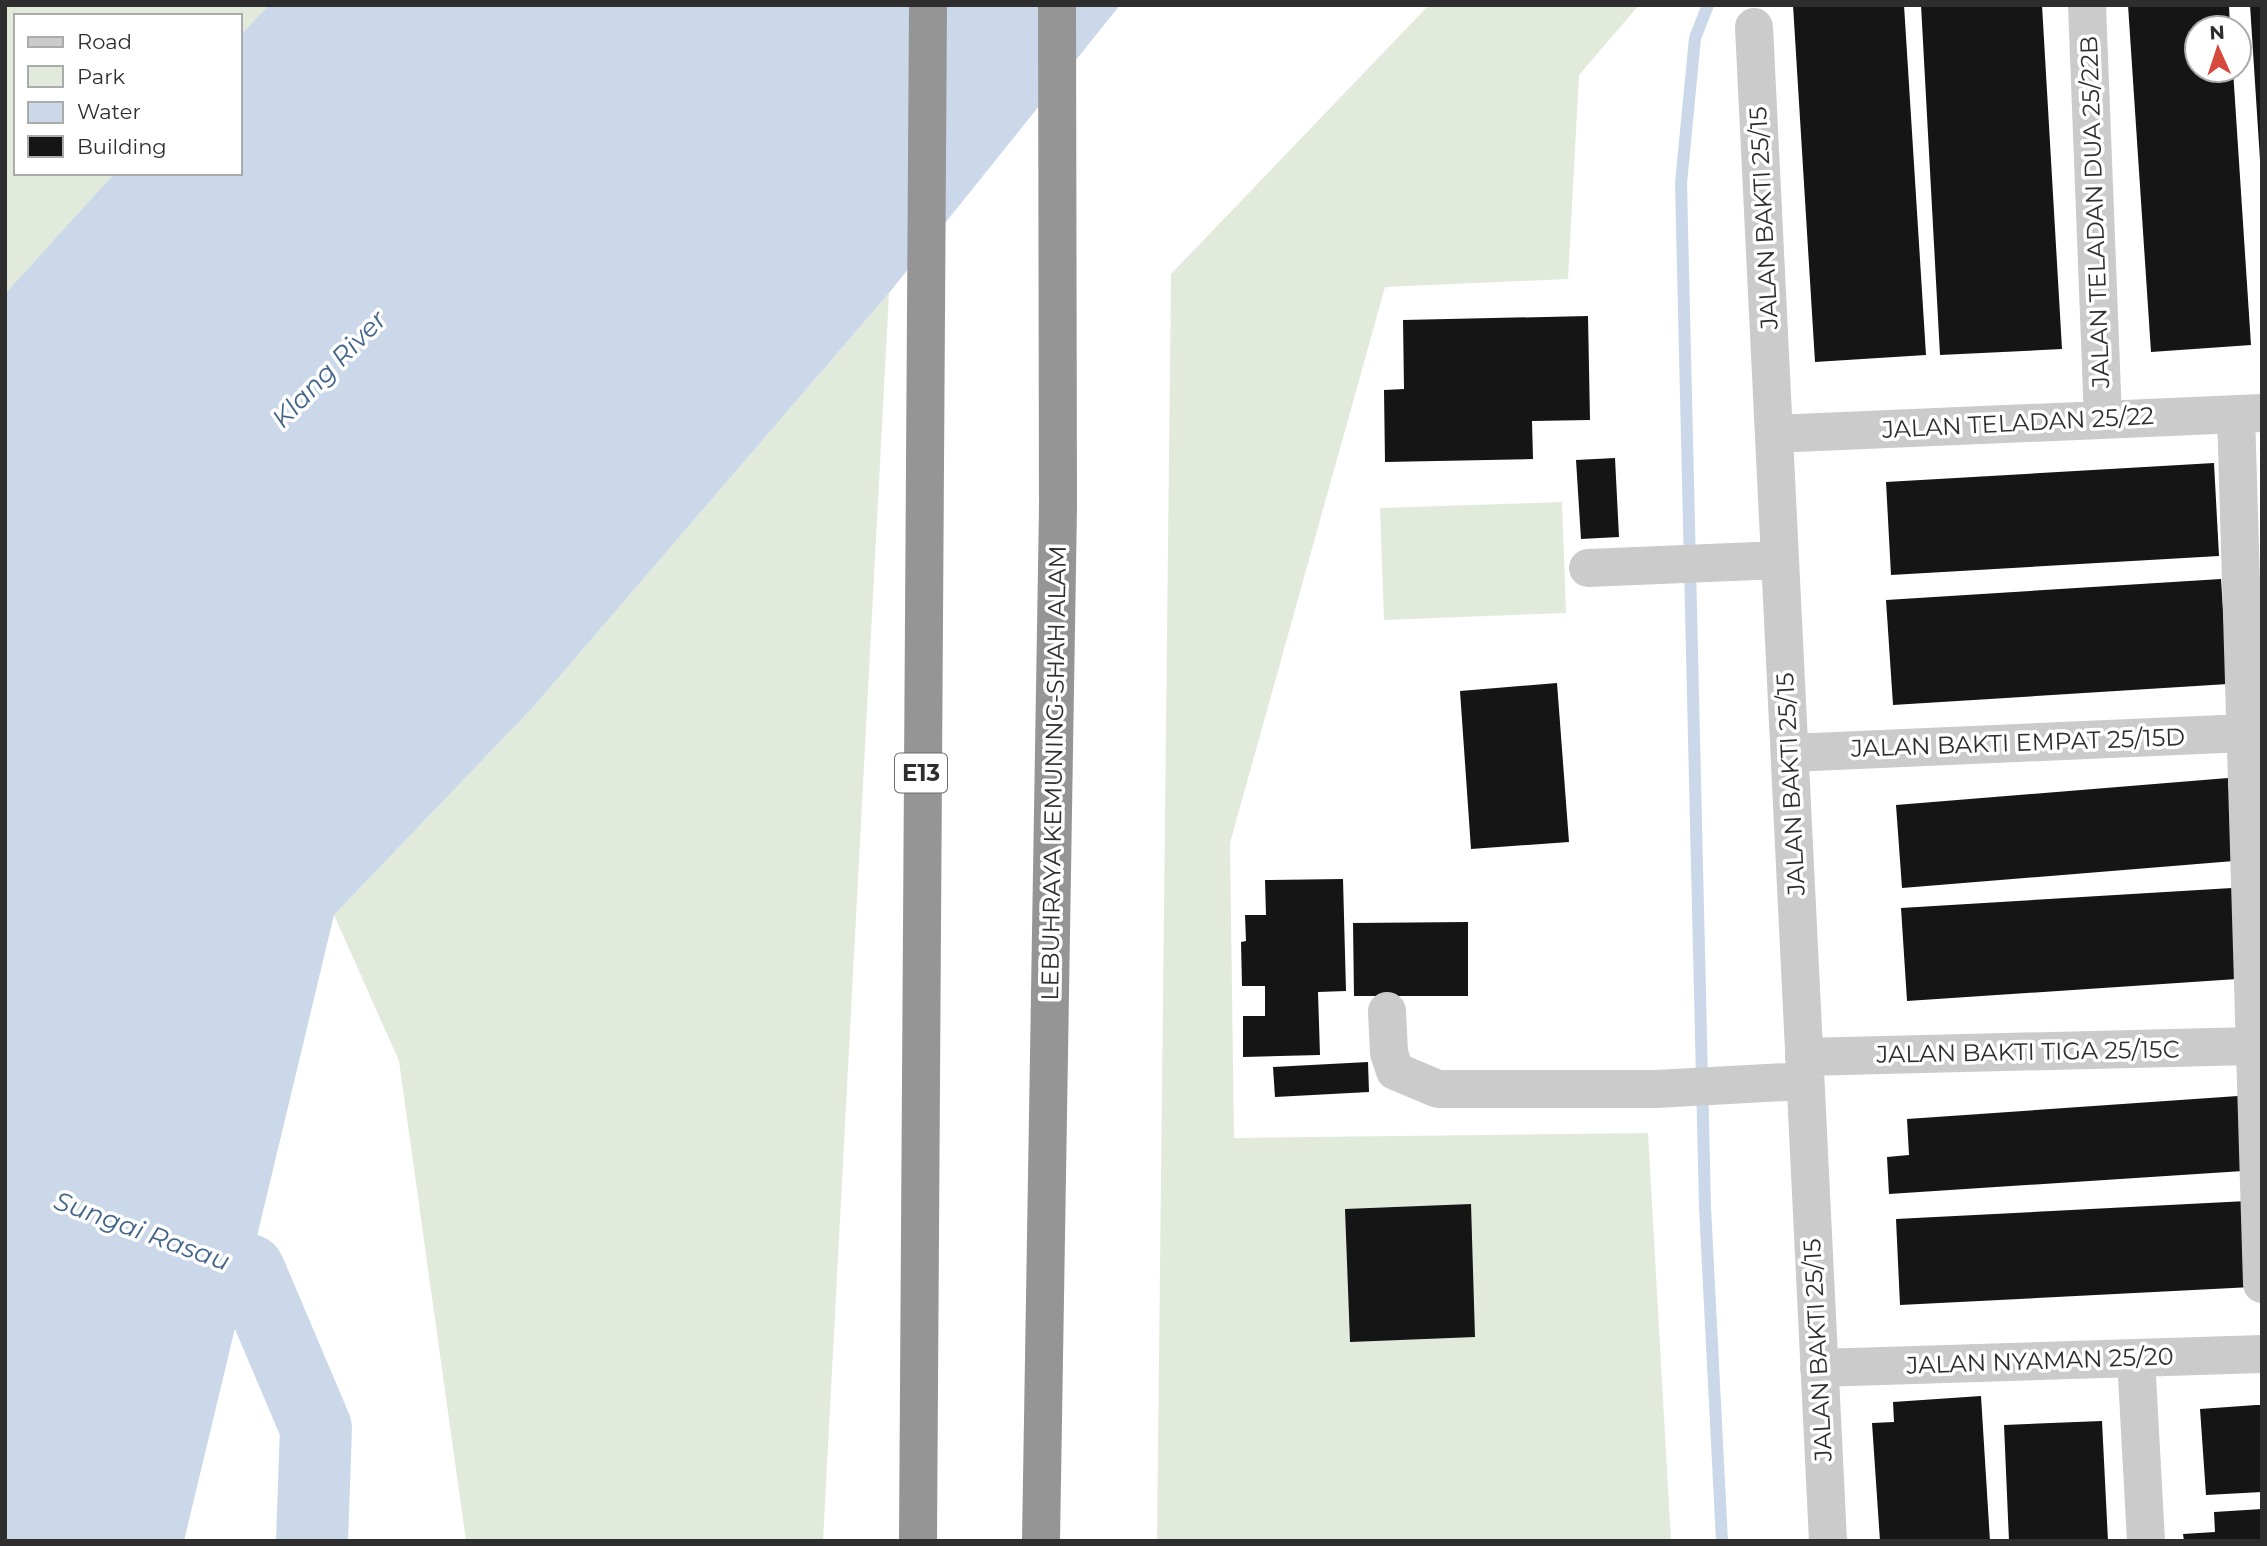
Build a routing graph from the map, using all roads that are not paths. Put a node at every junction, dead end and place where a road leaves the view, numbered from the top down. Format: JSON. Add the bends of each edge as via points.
{"nodes":[{"id":1,"x":928,"y":5,"type":"edge"},
{"id":2,"x":1057,"y":5,"type":"edge"},
{"id":3,"x":2087,"y":5,"type":"edge"},
{"id":4,"x":1754,"y":27,"type":"dead end"},
{"id":5,"x":2249,"y":413,"type":"edge"},
{"id":6,"x":2103,"y":419,"type":"junction"},
{"id":7,"x":1774,"y":434,"type":"junction"},
{"id":8,"x":1780,"y":560,"type":"junction"},
{"id":9,"x":1588,"y":568,"type":"dead end"},
{"id":10,"x":2245,"y":733,"type":"junction"},
{"id":11,"x":1790,"y":753,"type":"junction"},
{"id":12,"x":1387,"y":1011,"type":"dead end"},
{"id":13,"x":2252,"y":1046,"type":"junction"},
{"id":14,"x":1805,"y":1069,"type":"junction"},
{"id":15,"x":2262,"y":1284,"type":"edge"},
{"id":16,"x":2262,"y":1354,"type":"edge"},
{"id":17,"x":2136,"y":1358,"type":"junction"},
{"id":18,"x":1819,"y":1368,"type":"junction"},
{"id":19,"x":918,"y":1541,"type":"edge"},
{"id":20,"x":1041,"y":1541,"type":"edge"},
{"id":21,"x":1828,"y":1541,"type":"edge"},
{"id":22,"x":2146,"y":1541,"type":"edge"}],
"edges":[{"from":1,"to":19,"type":"highway","number":"E13"},
{"from":2,"to":20,"type":"highway","name":"LEBUHRAYA KEMUNING-SHAH ALAM","via":[[1058,507]]},
{"from":3,"to":6,"type":"street","name":"JALAN TELADAN DUA 25/22B"},
{"from":4,"to":7,"type":"street","name":"JALAN BAKTI 25/15"},
{"from":5,"to":6,"type":"street","name":"JALAN TELADAN 25/22"},
{"from":5,"to":10,"type":"street"},
{"from":6,"to":7,"type":"street","name":"JALAN TELADAN 25/22"},
{"from":7,"to":8,"type":"street","name":"JALAN BAKTI 25/15"},
{"from":8,"to":9,"type":"street"},
{"from":8,"to":11,"type":"street","name":"JALAN BAKTI 25/15"},
{"from":10,"to":11,"type":"street","name":"JALAN BAKTI EMPAT 25/15D"},
{"from":10,"to":13,"type":"street"},
{"from":11,"to":14,"type":"street","name":"JALAN BAKTI 25/15"},
{"from":12,"to":14,"type":"street","name":"JALAN BAKTI TIGA 25/15C","via":[[1389,1053],[1395,1071],[1438,1089],[1753,1084]]},
{"from":13,"to":14,"type":"street","name":"JALAN BAKTI TIGA 25/15C"},
{"from":13,"to":15,"type":"street"},
{"from":14,"to":18,"type":"street","name":"JALAN BAKTI 25/15"},
{"from":16,"to":17,"type":"street","name":"JALAN NYAMAN 25/20"},
{"from":17,"to":18,"type":"street","name":"JALAN NYAMAN 25/20"},
{"from":17,"to":22,"type":"street"},
{"from":18,"to":21,"type":"street","name":"JALAN BAKTI 25/15"}]}
